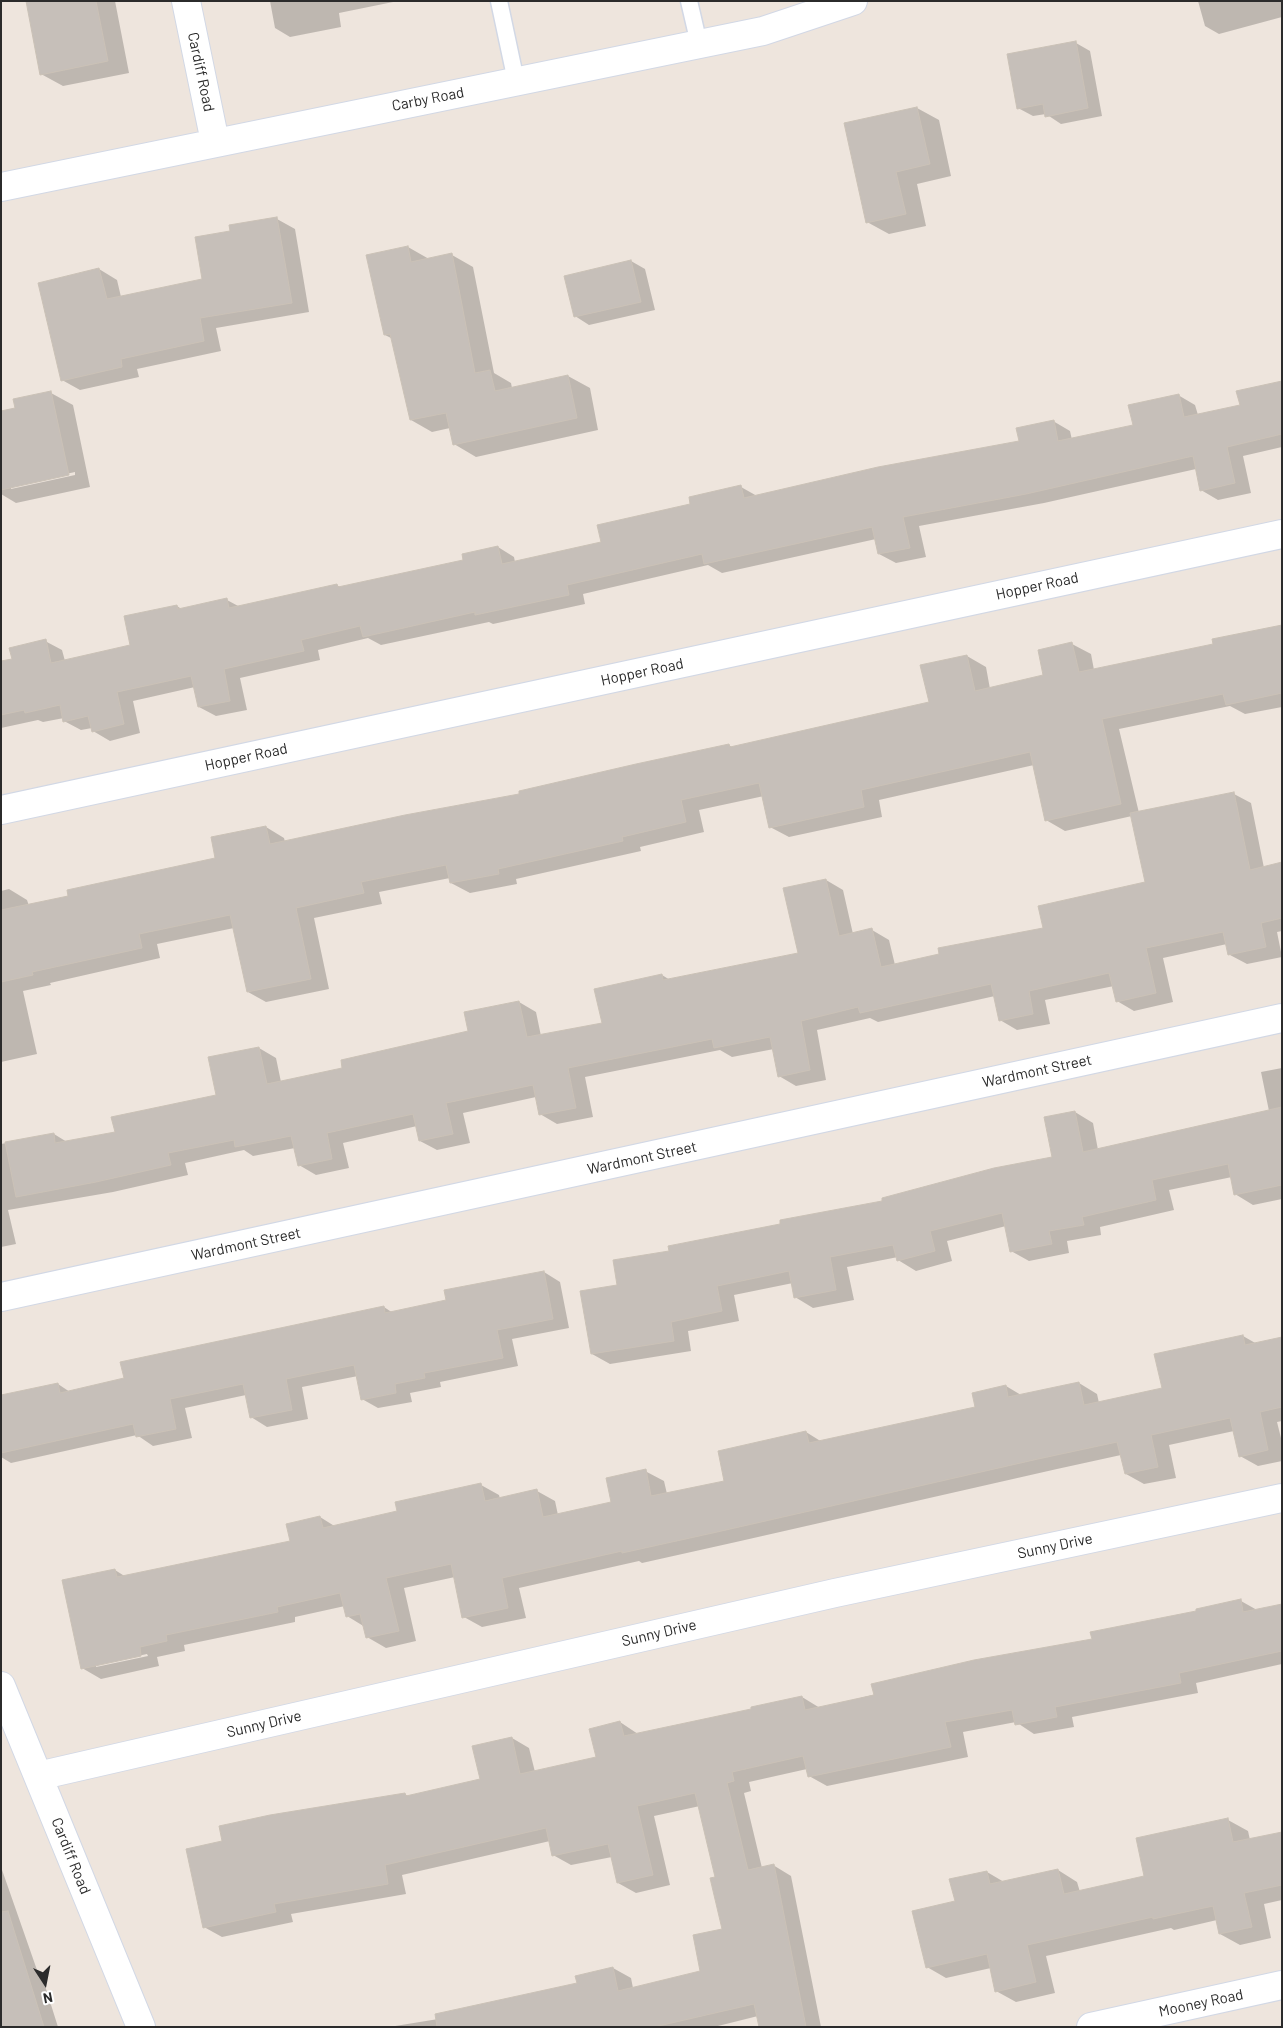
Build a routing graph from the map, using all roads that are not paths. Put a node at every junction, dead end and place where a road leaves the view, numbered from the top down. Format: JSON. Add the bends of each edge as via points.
{"nodes":[{"id":1,"x":186,"y":1,"type":"edge"},
{"id":2,"x":499,"y":1,"type":"edge"},
{"id":3,"x":689,"y":1,"type":"edge"},
{"id":4,"x":853,"y":1,"type":"edge"},
{"id":5,"x":699,"y":44,"type":"junction"},
{"id":6,"x":516,"y":81,"type":"junction"},
{"id":7,"x":215,"y":142,"type":"junction"},
{"id":8,"x":1,"y":187,"type":"edge"},
{"id":9,"x":1282,"y":534,"type":"edge"},
{"id":10,"x":1,"y":810,"type":"edge"},
{"id":11,"x":1282,"y":1018,"type":"edge"},
{"id":12,"x":1,"y":1297,"type":"edge"},
{"id":13,"x":1282,"y":1498,"type":"edge"},
{"id":14,"x":1,"y":1686,"type":"edge"},
{"id":15,"x":38,"y":1776,"type":"junction"},
{"id":16,"x":1282,"y":1985,"type":"edge"},
{"id":17,"x":141,"y":2027,"type":"edge"},
{"id":18,"x":1091,"y":2027,"type":"edge"}],
"edges":[{"from":1,"to":7,"type":"street","name":"Cardiff Road"},
{"from":2,"to":6,"type":"lane"},
{"from":3,"to":5,"type":"lane"},
{"from":4,"to":5,"type":"street","name":"Carby Road","via":[[763,31]]},
{"from":5,"to":6,"type":"street","name":"Carby Road"},
{"from":6,"to":7,"type":"street","name":"Carby Road"},
{"from":7,"to":8,"type":"street","name":"Carby Road"},
{"from":9,"to":10,"type":"street","name":"Hopper Road"},
{"from":11,"to":12,"type":"street","name":"Wardmont Street"},
{"from":13,"to":15,"type":"street","name":"Sunny Drive","via":[[835,1593]]},
{"from":14,"to":15,"type":"street","name":"Cardiff Road"},
{"from":15,"to":17,"type":"street","name":"Cardiff Road"},
{"from":16,"to":18,"type":"street","name":"Mooney Road"}]}
